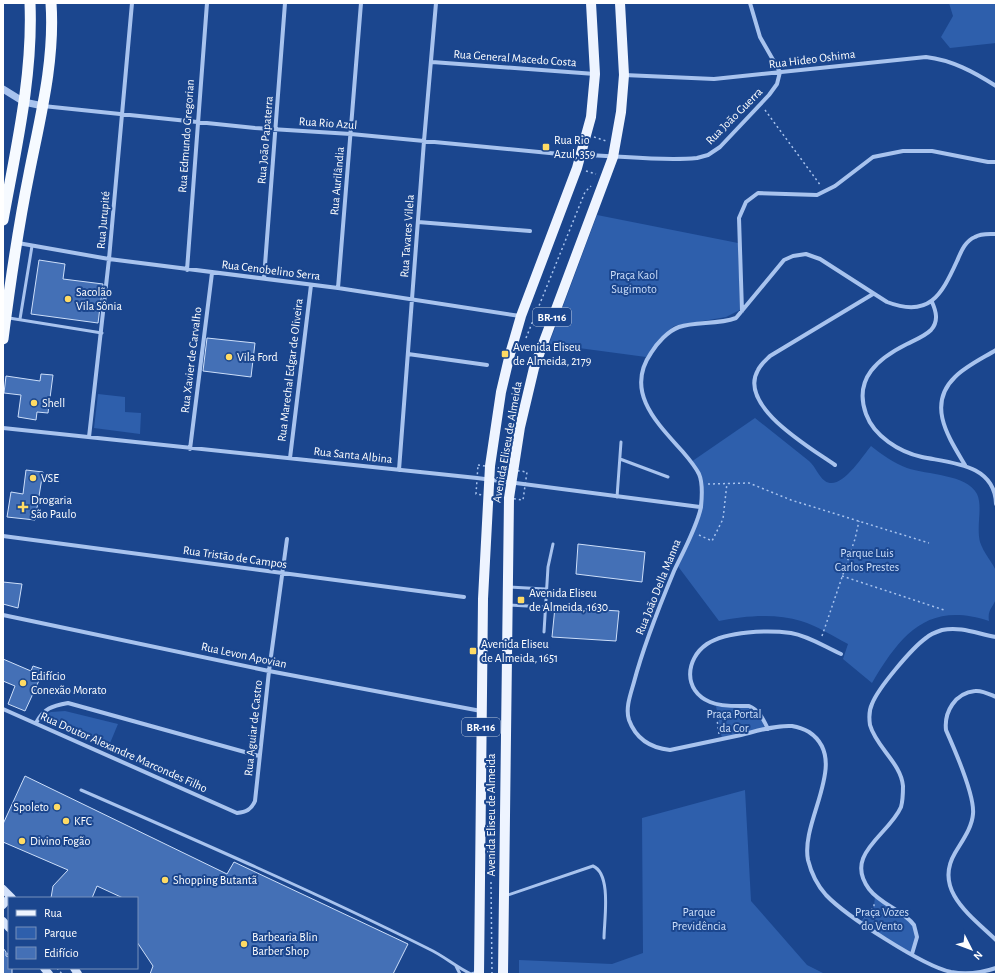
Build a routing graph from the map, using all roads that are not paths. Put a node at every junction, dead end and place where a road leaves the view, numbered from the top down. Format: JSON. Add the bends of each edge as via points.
{"nodes":[{"id":1,"x":30,"y":3,"type":"edge"},
{"id":2,"x":51,"y":3,"type":"edge"},
{"id":3,"x":132,"y":3,"type":"edge"},
{"id":4,"x":207,"y":3,"type":"edge"},
{"id":5,"x":285,"y":3,"type":"edge"},
{"id":6,"x":361,"y":3,"type":"edge"},
{"id":7,"x":436,"y":3,"type":"edge"},
{"id":8,"x":591,"y":3,"type":"edge"},
{"id":9,"x":620,"y":3,"type":"edge"},
{"id":10,"x":750,"y":3,"type":"edge"},
{"id":11,"x":432,"y":62,"type":"junction"},
{"id":12,"x":780,"y":72,"type":"junction"},
{"id":13,"x":596,"y":74,"type":"junction"},
{"id":14,"x":624,"y":74,"type":"junction"},
{"id":15,"x":996,"y":86,"type":"edge"},
{"id":16,"x":3,"y":89,"type":"edge"},
{"id":17,"x":24,"y":102,"type":"junction"},
{"id":18,"x":43,"y":106,"type":"junction"},
{"id":19,"x":123,"y":114,"type":"junction"},
{"id":20,"x":197,"y":122,"type":"junction"},
{"id":21,"x":277,"y":129,"type":"junction"},
{"id":22,"x":351,"y":134,"type":"junction"},
{"id":23,"x":424,"y":141,"type":"junction"},
{"id":24,"x":580,"y":154,"type":"junction"},
{"id":25,"x":613,"y":158,"type":"junction"},
{"id":26,"x":996,"y":162,"type":"edge"},
{"id":27,"x":3,"y":220,"type":"edge"},
{"id":28,"x":418,"y":222,"type":"junction"},
{"id":29,"x":530,"y":231,"type":"dead end"},
{"id":30,"x":996,"y":234,"type":"edge"},
{"id":31,"x":18,"y":243,"type":"junction"},
{"id":32,"x":32,"y":246,"type":"junction"},
{"id":33,"x":109,"y":260,"type":"junction"},
{"id":34,"x":187,"y":270,"type":"junction"},
{"id":35,"x":212,"y":273,"type":"junction"},
{"id":36,"x":264,"y":278,"type":"junction"},
{"id":37,"x":311,"y":285,"type":"junction"},
{"id":38,"x":338,"y":288,"type":"junction"},
{"id":39,"x":873,"y":294,"type":"junction"},
{"id":40,"x":412,"y":299,"type":"junction"},
{"id":41,"x":932,"y":302,"type":"junction"},
{"id":42,"x":742,"y":312,"type":"junction"},
{"id":43,"x":521,"y":316,"type":"junction"},
{"id":44,"x":6,"y":317,"type":"junction"},
{"id":45,"x":20,"y":319,"type":"junction"},
{"id":46,"x":102,"y":333,"type":"junction"},
{"id":47,"x":3,"y":339,"type":"edge"},
{"id":48,"x":996,"y":350,"type":"edge"},
{"id":49,"x":408,"y":354,"type":"junction"},
{"id":50,"x":487,"y":365,"type":"dead end"},
{"id":51,"x":3,"y":428,"type":"edge"},
{"id":52,"x":89,"y":437,"type":"junction"},
{"id":53,"x":621,"y":442,"type":"dead end"},
{"id":54,"x":190,"y":449,"type":"junction"},
{"id":55,"x":290,"y":458,"type":"junction"},
{"id":56,"x":620,"y":460,"type":"junction"},
{"id":57,"x":835,"y":465,"type":"dead end"},
{"id":58,"x":965,"y":465,"type":"junction"},
{"id":59,"x":399,"y":470,"type":"junction"},
{"id":60,"x":668,"y":477,"type":"dead end"},
{"id":61,"x":489,"y":479,"type":"junction"},
{"id":62,"x":512,"y":482,"type":"junction"},
{"id":63,"x":617,"y":496,"type":"junction"},
{"id":64,"x":996,"y":504,"type":"edge"},
{"id":65,"x":700,"y":507,"type":"junction"},
{"id":66,"x":3,"y":536,"type":"edge"},
{"id":67,"x":286,"y":539,"type":"dead end"},
{"id":68,"x":553,"y":544,"type":"dead end"},
{"id":69,"x":282,"y":573,"type":"junction"},
{"id":70,"x":507,"y":587,"type":"junction"},
{"id":71,"x":546,"y":589,"type":"junction"},
{"id":72,"x":464,"y":597,"type":"dead end"},
{"id":73,"x":507,"y":605,"type":"junction"},
{"id":74,"x":545,"y":607,"type":"junction"},
{"id":75,"x":3,"y":614,"type":"edge"},
{"id":76,"x":544,"y":632,"type":"dead end"},
{"id":77,"x":996,"y":637,"type":"edge"},
{"id":78,"x":841,"y":654,"type":"dead end"},
{"id":79,"x":269,"y":671,"type":"junction"},
{"id":80,"x":996,"y":697,"type":"edge"},
{"id":81,"x":3,"y":709,"type":"edge"},
{"id":82,"x":481,"y":711,"type":"junction"},
{"id":83,"x":36,"y":723,"type":"junction"},
{"id":84,"x":768,"y":729,"type":"junction"},
{"id":85,"x":259,"y":756,"type":"junction"},
{"id":86,"x":82,"y":790,"type":"dead end"},
{"id":87,"x":237,"y":813,"type":"joint"},
{"id":88,"x":3,"y":889,"type":"edge"},
{"id":89,"x":504,"y":896,"type":"junction"},
{"id":90,"x":9,"y":897,"type":"edge"},
{"id":91,"x":604,"y":938,"type":"dead end"},
{"id":92,"x":996,"y":940,"type":"edge"},
{"id":93,"x":912,"y":954,"type":"junction"},
{"id":94,"x":454,"y":963,"type":"junction"},
{"id":95,"x":996,"y":968,"type":"edge"},
{"id":96,"x":479,"y":973,"type":"edge"},
{"id":97,"x":460,"y":974,"type":"edge"},
{"id":98,"x":503,"y":974,"type":"edge"}],
"edges":[{"from":1,"to":17,"type":"highway","via":[[31,34]]},
{"from":2,"to":18,"type":"highway","via":[[52,44]]},
{"from":3,"to":19,"type":"street","name":"Rua Jurupité"},
{"from":4,"to":20,"type":"street","name":"Rua Edmundo Gregorian"},
{"from":5,"to":21,"type":"street","name":"Rua João Papaterra"},
{"from":6,"to":22,"type":"street","name":"Rua Aurilândia"},
{"from":7,"to":11,"type":"street","name":"Rua Tavares Vilela"},
{"from":8,"to":13,"type":"main road","name":"Avenida Eliseu de Almeida","number":"BR-116"},
{"from":9,"to":14,"type":"main road","name":"Avenida Eliseu de Almeida","number":"BR-116"},
{"from":10,"to":12,"type":"street","via":[[760,37]]},
{"from":11,"to":13,"type":"street","name":"Rua General Macedo Costa"},
{"from":11,"to":23,"type":"street","name":"Rua Tavares Vilela"},
{"from":12,"to":14,"type":"street","name":"Rua Hideo Oshima","via":[[714,79]]},
{"from":12,"to":15,"type":"street","name":"Rua Hideo Oshima","via":[[926,57],[943,59]]},
{"from":12,"to":25,"type":"street","name":"Rua João Guerra","via":[[777,84],[761,104],[720,147],[708,155],[682,160]]},
{"from":13,"to":24,"type":"main road","name":"Avenida Eliseu de Almeida","number":"BR-116","via":[[591,117]]},
{"from":14,"to":25,"type":"main road","name":"Avenida Eliseu de Almeida","number":"BR-116"},
{"from":16,"to":17,"type":"street"},
{"from":17,"to":18,"type":"street"},
{"from":17,"to":27,"type":"highway"},
{"from":18,"to":19,"type":"street","name":"Rua Rio Azul"},
{"from":18,"to":31,"type":"highway","via":[[28,176]]},
{"from":19,"to":20,"type":"street","name":"Rua Rio Azul"},
{"from":19,"to":33,"type":"street","name":"Rua Jurupité"},
{"from":20,"to":21,"type":"street","name":"Rua Rio Azul"},
{"from":20,"to":34,"type":"street","name":"Rua Edmundo Gregorian"},
{"from":21,"to":22,"type":"street","name":"Rua Rio Azul"},
{"from":21,"to":36,"type":"street","name":"Rua João Papaterra"},
{"from":22,"to":23,"type":"street","name":"Rua Rio Azul"},
{"from":22,"to":38,"type":"street","name":"Rua Aurilândia"},
{"from":23,"to":24,"type":"street","name":"Rua Rio Azul"},
{"from":23,"to":28,"type":"street","name":"Rua Tavares Vilela"},
{"from":24,"to":25,"type":"street","name":"Rua Rio Azul"},
{"from":24,"to":43,"type":"main road","name":"Avenida Eliseu de Almeida","number":"BR-116"},
{"from":25,"to":62,"type":"main road","name":"Avenida Eliseu de Almeida","number":"BR-116","via":[[534,368],[520,427]]},
{"from":26,"to":42,"type":"street","via":[[932,151],[886,153],[864,163],[826,192],[809,195],[758,193],[746,202],[739,218]]},
{"from":28,"to":29,"type":"street"},
{"from":28,"to":40,"type":"street","name":"Rua Tavares Vilela"},
{"from":30,"to":41,"type":"street","via":[[975,237],[967,243],[944,288]]},
{"from":31,"to":32,"type":"street","name":"Rua Cenobelino Serra"},
{"from":31,"to":44,"type":"highway"},
{"from":32,"to":33,"type":"street","name":"Rua Cenobelino Serra"},
{"from":32,"to":45,"type":"lane"},
{"from":33,"to":34,"type":"street","name":"Rua Cenobelino Serra"},
{"from":33,"to":46,"type":"street","name":"Rua Jurupité"},
{"from":34,"to":35,"type":"street","name":"Rua Cenobelino Serra"},
{"from":35,"to":36,"type":"street","name":"Rua Cenobelino Serra"},
{"from":35,"to":54,"type":"street","name":"Rua Xavier de Carvalho"},
{"from":36,"to":37,"type":"street","name":"Rua Cenobelino Serra"},
{"from":37,"to":38,"type":"street","name":"Rua Cenobelino Serra"},
{"from":37,"to":55,"type":"street","name":"Rua Marechal Edgar de Oliveira"},
{"from":38,"to":40,"type":"street","name":"Rua Cenobelino Serra"},
{"from":39,"to":41,"type":"street","name":"Rua João Della Manna","via":[[886,302],[906,308]]},
{"from":39,"to":42,"type":"street","name":"Rua João Della Manna","via":[[820,259],[806,254],[793,256],[777,267]]},
{"from":39,"to":57,"type":"street","via":[[770,356],[758,370],[755,378],[757,397],[770,417]]},
{"from":40,"to":43,"type":"street","name":"Rua Cenobelino Serra"},
{"from":40,"to":49,"type":"street","name":"Rua Tavares Vilela"},
{"from":41,"to":58,"type":"street","via":[[936,312],[934,326],[925,334],[889,353],[876,364],[865,382],[866,414],[877,432],[902,450],[921,457]]},
{"from":42,"to":65,"type":"street","name":"Rua João Della Manna","via":[[736,318],[727,321],[680,327],[672,331],[654,348],[646,360],[641,375],[642,390],[657,424],[694,465],[702,484]]},
{"from":43,"to":61,"type":"main road","name":"Avenida Eliseu de Almeida","number":"BR-116","via":[[501,392]]},
{"from":44,"to":45,"type":"lane"},
{"from":44,"to":47,"type":"highway"},
{"from":45,"to":46,"type":"lane"},
{"from":46,"to":52,"type":"street","name":"Rua Jurupité"},
{"from":48,"to":58,"type":"street","via":[[956,376],[945,392],[942,403],[942,422],[946,433]]},
{"from":49,"to":50,"type":"street"},
{"from":49,"to":59,"type":"street","name":"Rua Tavares Vilela"},
{"from":51,"to":52,"type":"street","name":"Rua Santa Albina"},
{"from":52,"to":54,"type":"street","name":"Rua Santa Albina"},
{"from":53,"to":56,"type":"lane"},
{"from":54,"to":55,"type":"street","name":"Rua Santa Albina"},
{"from":55,"to":59,"type":"street","name":"Rua Santa Albina"},
{"from":56,"to":60,"type":"lane"},
{"from":56,"to":63,"type":"lane"},
{"from":58,"to":64,"type":"street","via":[[987,480],[996,498]]},
{"from":59,"to":61,"type":"street","name":"Rua Santa Albina"},
{"from":61,"to":62,"type":"street","name":"Rua Santa Albina"},
{"from":61,"to":82,"type":"main road","name":"Avenida Eliseu de Almeida","number":"BR-116"},
{"from":62,"to":63,"type":"street","name":"Rua Santa Albina"},
{"from":62,"to":70,"type":"main road","name":"Avenida Eliseu de Almeida","number":"BR-116","via":[[508,498]]},
{"from":63,"to":65,"type":"street","name":"Rua Santa Albina"},
{"from":65,"to":84,"type":"street","name":"Rua João Della Manna","via":[[657,610],[628,701],[628,719],[646,743],[670,750]]},
{"from":66,"to":69,"type":"street","name":"Rua Tristão de Campos"},
{"from":67,"to":69,"type":"street","name":"Rua Aguiar de Castro"},
{"from":68,"to":71,"type":"lane"},
{"from":69,"to":72,"type":"street","name":"Rua Tristão de Campos"},
{"from":69,"to":79,"type":"street","name":"Rua Aguiar de Castro"},
{"from":70,"to":71,"type":"lane"},
{"from":70,"to":73,"type":"main road","name":"Avenida Eliseu de Almeida","number":"BR-116"},
{"from":71,"to":74,"type":"lane"},
{"from":73,"to":74,"type":"lane"},
{"from":73,"to":89,"type":"main road","name":"Avenida Eliseu de Almeida","number":"BR-116"},
{"from":74,"to":76,"type":"lane"},
{"from":75,"to":79,"type":"street","name":"Rua Levon Apovian"},
{"from":77,"to":93,"type":"street","via":[[951,629],[933,634],[919,643],[893,674],[872,704],[869,715],[873,732],[899,774],[903,791],[897,814],[862,860],[862,872],[864,880],[875,896],[914,925],[917,937]]},
{"from":78,"to":84,"type":"street","via":[[792,634],[774,631],[727,635],[708,643],[692,659],[690,675],[700,696],[715,704],[750,706],[761,715]]},
{"from":79,"to":82,"type":"street","name":"Rua Levon Apovian"},
{"from":79,"to":85,"type":"street","name":"Rua Aguiar de Castro"},
{"from":80,"to":92,"type":"street","via":[[980,691],[965,694],[951,706],[945,723],[969,791],[973,812],[970,826],[950,863],[947,877],[949,886],[958,901]]},
{"from":81,"to":83,"type":"street","name":"Rua Doutor Alexandre Marcondes Filho"},
{"from":82,"to":96,"type":"main road","name":"Avenida Eliseu de Almeida","number":"BR-116"},
{"from":83,"to":85,"type":"street","via":[[41,712],[52,706],[68,703]]},
{"from":83,"to":87,"type":"street","name":"Rua Doutor Alexandre Marcondes Filho"},
{"from":84,"to":93,"type":"street","name":"Rua João Della Manna","via":[[791,726],[800,728],[809,732],[823,748],[826,771],[810,829],[808,859],[820,888],[847,913]]},
{"from":85,"to":87,"type":"street","name":"Rua Aguiar de Castro","via":[[255,802],[252,808]]},
{"from":86,"to":94,"type":"lane","via":[[226,853],[355,913]]},
{"from":88,"to":90,"type":"main road"},
{"from":89,"to":91,"type":"lane","via":[[593,866],[601,872],[606,889]]},
{"from":89,"to":98,"type":"main road","name":"Avenida Eliseu de Almeida","number":"BR-116"},
{"from":93,"to":95,"type":"street","name":"Rua João Della Manna","via":[[951,972],[981,973]]},
{"from":94,"to":96,"type":"lane","via":[[470,974]]},
{"from":94,"to":97,"type":"lane"}]}
